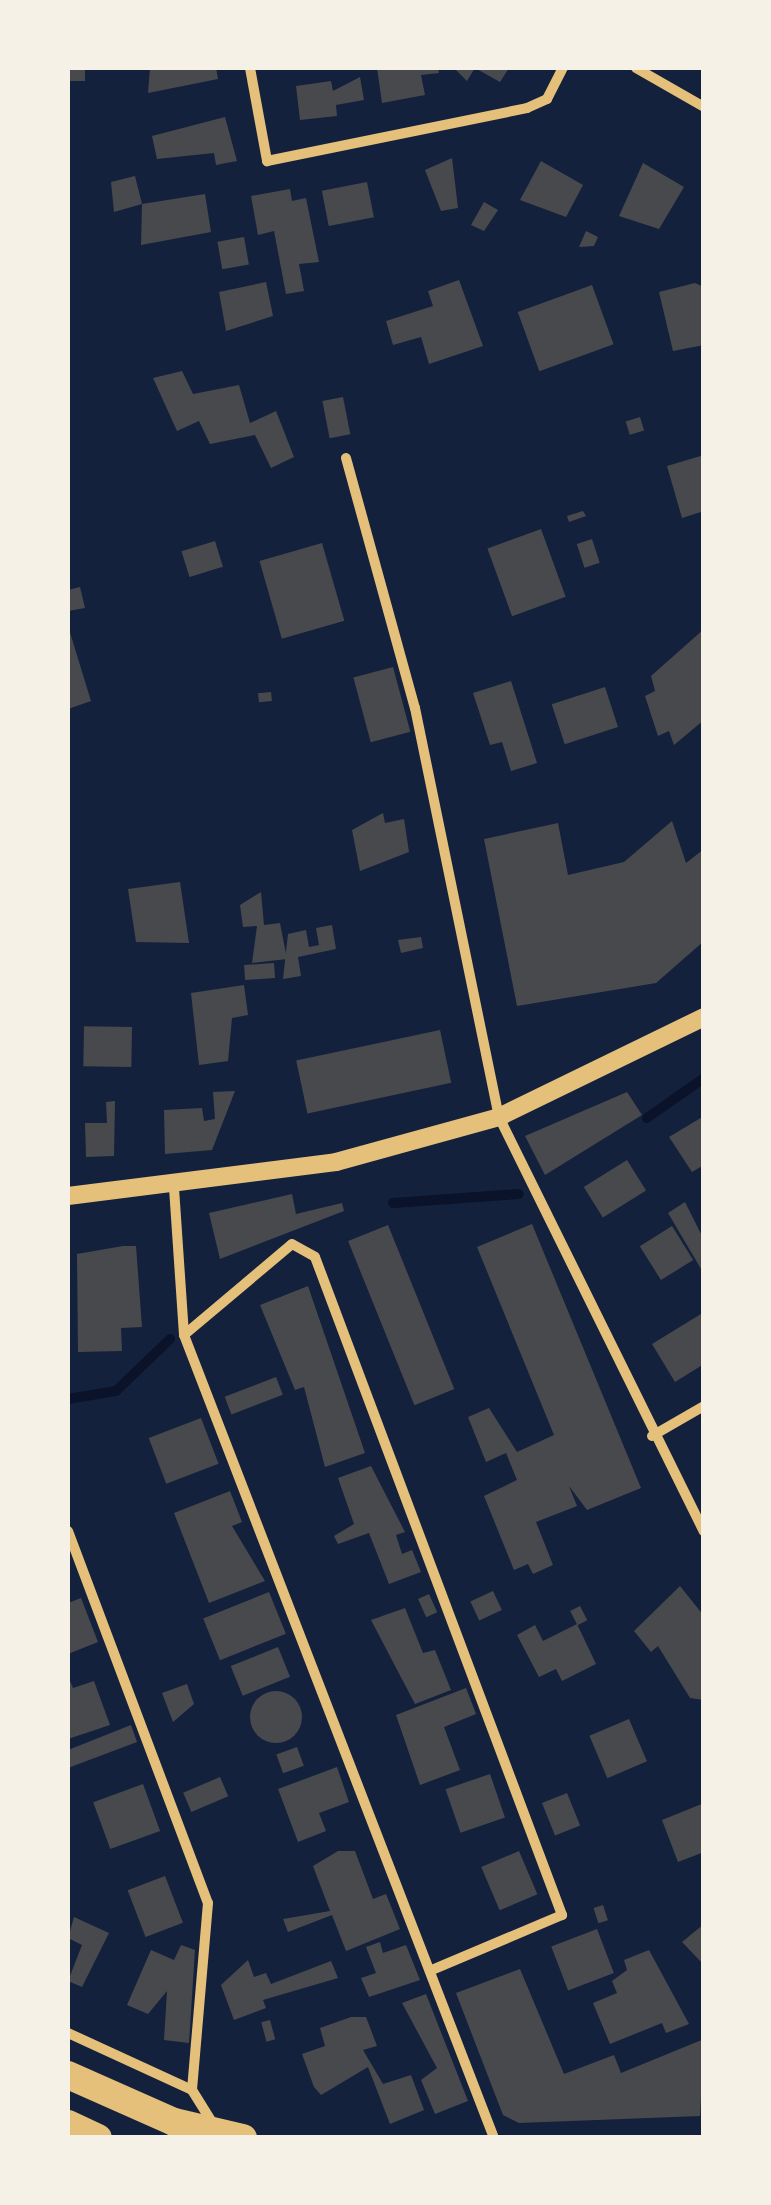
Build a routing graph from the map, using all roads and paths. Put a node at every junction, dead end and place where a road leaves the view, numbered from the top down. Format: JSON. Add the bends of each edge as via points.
{"nodes":[{"id":1,"x":250,"y":68,"type":"edge"},
{"id":2,"x":563,"y":68,"type":"edge"},
{"id":3,"x":636,"y":68,"type":"edge"},
{"id":4,"x":704,"y":107,"type":"edge"},
{"id":5,"x":346,"y":458,"type":"dead end"},
{"id":6,"x":704,"y":1018,"type":"edge"},
{"id":7,"x":498,"y":1117,"type":"junction"},
{"id":8,"x":174,"y":1188,"type":"junction"},
{"id":9,"x":68,"y":1196,"type":"edge"},
{"id":10,"x":184,"y":1335,"type":"junction"},
{"id":11,"x":704,"y":1406,"type":"edge"},
{"id":12,"x":652,"y":1436,"type":"junction"},
{"id":13,"x":704,"y":1530,"type":"edge"},
{"id":14,"x":68,"y":1532,"type":"edge"},
{"id":15,"x":73,"y":1566,"type":"edge"},
{"id":16,"x":432,"y":1970,"type":"junction"},
{"id":17,"x":68,"y":2033,"type":"edge"},
{"id":18,"x":68,"y":2076,"type":"edge"},
{"id":19,"x":192,"y":2090,"type":"junction"},
{"id":20,"x":68,"y":2124,"type":"edge"},
{"id":21,"x":230,"y":2135,"type":"edge"},
{"id":22,"x":98,"y":2138,"type":"edge"},
{"id":23,"x":494,"y":2138,"type":"edge"}],
"edges":[{"from":1,"to":2,"type":"street","via":[[267,161],[527,108],[547,99]]},
{"from":3,"to":4,"type":"street"},
{"from":5,"to":7,"type":"street","via":[[415,708]]},
{"from":6,"to":7,"type":"street"},
{"from":7,"to":8,"type":"street","via":[[336,1162]]},
{"from":7,"to":12,"type":"street"},
{"from":8,"to":9,"type":"street"},
{"from":8,"to":10,"type":"street"},
{"from":10,"to":16,"type":"street"},
{"from":10,"to":16,"type":"street","via":[[292,1244],[315,1257],[562,1916]]},
{"from":11,"to":12,"type":"street"},
{"from":12,"to":13,"type":"street"},
{"from":14,"to":15,"type":"street"},
{"from":15,"to":19,"type":"street","via":[[208,1903]]},
{"from":16,"to":23,"type":"street"},
{"from":17,"to":19,"type":"street"},
{"from":18,"to":21,"type":"highway"},
{"from":19,"to":21,"type":"street"},
{"from":20,"to":22,"type":"highway"}]}
